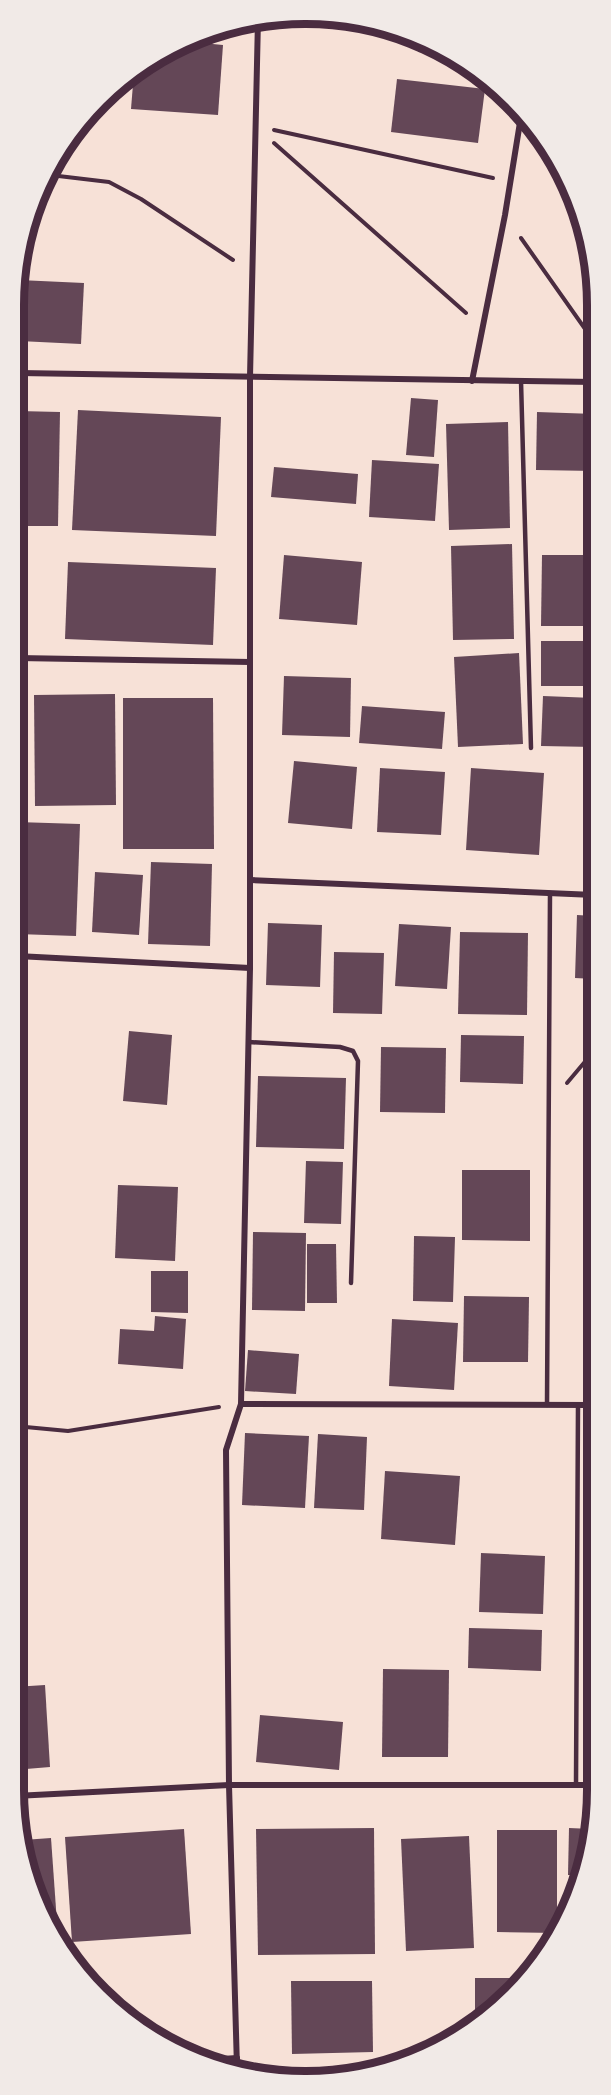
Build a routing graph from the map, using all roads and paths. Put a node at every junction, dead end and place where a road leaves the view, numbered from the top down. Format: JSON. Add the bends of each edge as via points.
{"nodes":[{"id":1,"x":258,"y":28,"type":"edge"},
{"id":2,"x":520,"y":123,"type":"edge"},
{"id":3,"x":256,"y":126,"type":"junction"},
{"id":4,"x":56,"y":176,"type":"edge"},
{"id":5,"x":510,"y":182,"type":"junction"},
{"id":6,"x":505,"y":215,"type":"junction"},
{"id":7,"x":252,"y":273,"type":"junction"},
{"id":8,"x":483,"y":327,"type":"junction"},
{"id":9,"x":587,"y":332,"type":"edge"},
{"id":10,"x":24,"y":373,"type":"edge"},
{"id":11,"x":249,"y":377,"type":"junction"},
{"id":12,"x":472,"y":381,"type":"junction"},
{"id":13,"x":520,"y":381,"type":"junction"},
{"id":14,"x":587,"y":382,"type":"edge"},
{"id":15,"x":24,"y":658,"type":"edge"},
{"id":16,"x":250,"y":662,"type":"junction"},
{"id":17,"x":531,"y":748,"type":"dead end"},
{"id":18,"x":251,"y":880,"type":"junction"},
{"id":19,"x":550,"y":893,"type":"junction"},
{"id":20,"x":587,"y":895,"type":"edge"},
{"id":21,"x":24,"y":956,"type":"edge"},
{"id":22,"x":250,"y":968,"type":"junction"},
{"id":23,"x":249,"y":1042,"type":"junction"},
{"id":24,"x":587,"y":1059,"type":"edge"},
{"id":25,"x":549,"y":1103,"type":"junction"},
{"id":26,"x":351,"y":1283,"type":"dead end"},
{"id":27,"x":241,"y":1404,"type":"junction"},
{"id":28,"x":547,"y":1405,"type":"junction"},
{"id":29,"x":578,"y":1405,"type":"junction"},
{"id":30,"x":587,"y":1405,"type":"edge"},
{"id":31,"x":24,"y":1427,"type":"edge"},
{"id":32,"x":229,"y":1785,"type":"junction"},
{"id":33,"x":576,"y":1785,"type":"junction"},
{"id":34,"x":587,"y":1785,"type":"edge"},
{"id":35,"x":24,"y":1796,"type":"edge"},
{"id":36,"x":237,"y":2058,"type":"junction"},
{"id":37,"x":225,"y":2059,"type":"edge"},
{"id":38,"x":237,"y":2062,"type":"edge"}],
"edges":[{"from":1,"to":3,"type":"street"},
{"from":2,"to":5,"type":"street"},
{"from":3,"to":5,"type":"path"},
{"from":3,"to":7,"type":"street"},
{"from":3,"to":8,"type":"path"},
{"from":4,"to":7,"type":"path","via":[[109,182]]},
{"from":5,"to":6,"type":"street"},
{"from":6,"to":8,"type":"street"},
{"from":6,"to":9,"type":"path"},
{"from":7,"to":11,"type":"street"},
{"from":8,"to":12,"type":"street"},
{"from":10,"to":11,"type":"street"},
{"from":11,"to":12,"type":"street"},
{"from":11,"to":16,"type":"street"},
{"from":12,"to":13,"type":"street"},
{"from":13,"to":14,"type":"street"},
{"from":13,"to":17,"type":"lane"},
{"from":15,"to":16,"type":"street"},
{"from":16,"to":18,"type":"street"},
{"from":18,"to":19,"type":"street"},
{"from":18,"to":22,"type":"street"},
{"from":19,"to":20,"type":"street"},
{"from":19,"to":25,"type":"lane"},
{"from":21,"to":22,"type":"street"},
{"from":22,"to":23,"type":"street"},
{"from":23,"to":26,"type":"lane","via":[[340,1047],[353,1051],[358,1061]]},
{"from":23,"to":27,"type":"street"},
{"from":24,"to":25,"type":"path"},
{"from":25,"to":28,"type":"lane"},
{"from":27,"to":28,"type":"street"},
{"from":27,"to":31,"type":"path","via":[[68,1431]]},
{"from":27,"to":32,"type":"street","via":[[226,1450]]},
{"from":28,"to":29,"type":"street"},
{"from":29,"to":30,"type":"street"},
{"from":29,"to":33,"type":"lane"},
{"from":32,"to":33,"type":"street"},
{"from":32,"to":35,"type":"street"},
{"from":32,"to":36,"type":"street"},
{"from":33,"to":34,"type":"street"},
{"from":36,"to":37,"type":"street"},
{"from":36,"to":38,"type":"street"}]}
